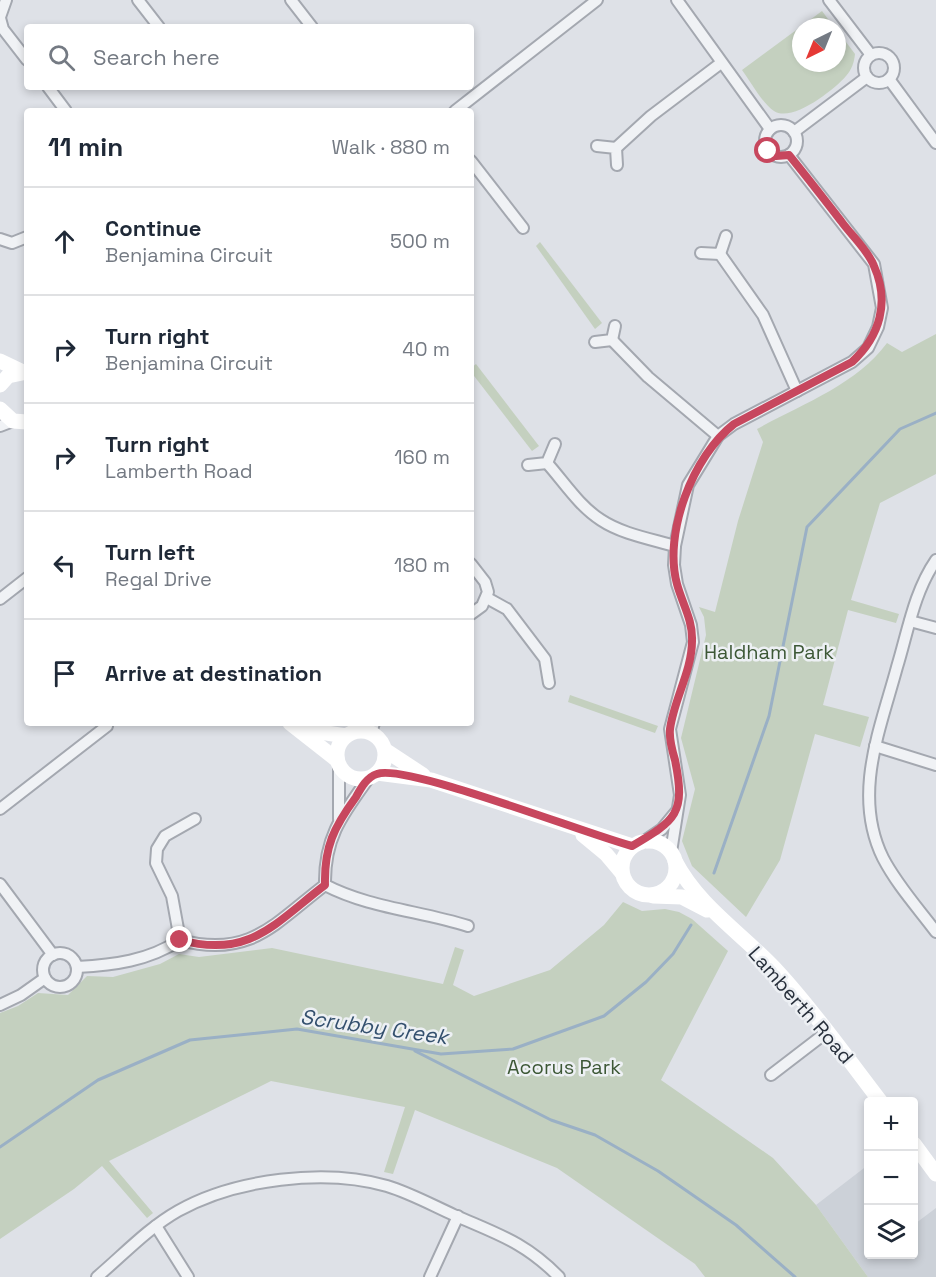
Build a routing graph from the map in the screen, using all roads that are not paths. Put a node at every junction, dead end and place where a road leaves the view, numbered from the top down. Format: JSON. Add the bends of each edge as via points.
{"nodes":[{"id":1,"x":6,"y":0,"type":"edge"},
{"id":2,"x":138,"y":0,"type":"edge"},
{"id":3,"x":291,"y":0,"type":"edge"},
{"id":4,"x":597,"y":0,"type":"edge"},
{"id":5,"x":677,"y":0,"type":"edge"},
{"id":6,"x":829,"y":0,"type":"edge"},
{"id":7,"x":0,"y":17,"type":"edge"},
{"id":8,"x":157,"y":24,"type":"edge"},
{"id":9,"x":310,"y":24,"type":"edge"},
{"id":10,"x":871,"y":55,"type":"junction"},
{"id":11,"x":24,"y":56,"type":"edge"},
{"id":12,"x":722,"y":63,"type":"junction"},
{"id":13,"x":867,"y":77,"type":"junction"},
{"id":14,"x":889,"y":79,"type":"junction"},
{"id":15,"x":50,"y":90,"type":"edge"},
{"id":16,"x":64,"y":108,"type":"edge"},
{"id":17,"x":459,"y":108,"type":"edge"},
{"id":18,"x":770,"y":129,"type":"junction"},
{"id":19,"x":794,"y":132,"type":"junction"},
{"id":20,"x":936,"y":143,"type":"edge"},
{"id":21,"x":597,"y":146,"type":"dead end"},
{"id":22,"x":616,"y":148,"type":"junction"},
{"id":23,"x":789,"y":155,"type":"junction"},
{"id":24,"x":474,"y":165,"type":"edge"},
{"id":25,"x":617,"y":165,"type":"dead end"},
{"id":26,"x":523,"y":228,"type":"dead end"},
{"id":27,"x":726,"y":236,"type":"dead end"},
{"id":28,"x":24,"y":238,"type":"edge"},
{"id":29,"x":0,"y":239,"type":"edge"},
{"id":30,"x":702,"y":253,"type":"dead end"},
{"id":31,"x":720,"y":254,"type":"junction"},
{"id":32,"x":615,"y":326,"type":"dead end"},
{"id":33,"x":612,"y":340,"type":"junction"},
{"id":34,"x":595,"y":342,"type":"dead end"},
{"id":35,"x":0,"y":360,"type":"edge"},
{"id":36,"x":24,"y":372,"type":"edge"},
{"id":37,"x":24,"y":372,"type":"edge"},
{"id":38,"x":0,"y":385,"type":"edge"},
{"id":39,"x":797,"y":391,"type":"junction"},
{"id":40,"x":0,"y":409,"type":"edge"},
{"id":41,"x":18,"y":423,"type":"edge"},
{"id":42,"x":718,"y":436,"type":"junction"},
{"id":43,"x":555,"y":444,"type":"dead end"},
{"id":44,"x":547,"y":463,"type":"junction"},
{"id":45,"x":528,"y":465,"type":"dead end"},
{"id":46,"x":675,"y":546,"type":"junction"},
{"id":47,"x":936,"y":560,"type":"edge"},
{"id":48,"x":474,"y":568,"type":"edge"},
{"id":49,"x":24,"y":580,"type":"edge"},
{"id":50,"x":487,"y":598,"type":"junction"},
{"id":51,"x":0,"y":599,"type":"edge"},
{"id":52,"x":474,"y":611,"type":"edge"},
{"id":53,"x":910,"y":621,"type":"junction"},
{"id":54,"x":936,"y":628,"type":"edge"},
{"id":55,"x":549,"y":683,"type":"dead end"},
{"id":56,"x":106,"y":726,"type":"dead end"},
{"id":57,"x":294,"y":726,"type":"edge"},
{"id":58,"x":300,"y":726,"type":"edge"},
{"id":59,"x":372,"y":728,"type":"edge"},
{"id":60,"x":346,"y":736,"type":"junction"},
{"id":61,"x":875,"y":746,"type":"junction"},
{"id":62,"x":385,"y":750,"type":"junction"},
{"id":63,"x":338,"y":763,"type":"junction"},
{"id":64,"x":936,"y":765,"type":"edge"},
{"id":65,"x":373,"y":776,"type":"junction"},
{"id":66,"x":431,"y":780,"type":"junction"},
{"id":67,"x":0,"y":809,"type":"edge"},
{"id":68,"x":677,"y":810,"type":"junction"},
{"id":69,"x":195,"y":819,"type":"dead end"},
{"id":70,"x":339,"y":819,"type":"junction"},
{"id":71,"x":576,"y":830,"type":"junction"},
{"id":72,"x":637,"y":844,"type":"junction"},
{"id":73,"x":673,"y":856,"type":"junction"},
{"id":74,"x":622,"y":873,"type":"junction"},
{"id":75,"x":0,"y":884,"type":"edge"},
{"id":76,"x":325,"y":885,"type":"junction"},
{"id":77,"x":651,"y":896,"type":"junction"},
{"id":78,"x":715,"y":915,"type":"junction"},
{"id":79,"x":468,"y":926,"type":"dead end"},
{"id":80,"x":936,"y":932,"type":"edge"},
{"id":81,"x":180,"y":940,"type":"junction"},
{"id":82,"x":53,"y":955,"type":"junction"},
{"id":83,"x":77,"y":967,"type":"junction"},
{"id":84,"x":45,"y":978,"type":"junction"},
{"id":85,"x":0,"y":1005,"type":"edge"},
{"id":86,"x":827,"y":1032,"type":"junction"},
{"id":87,"x":771,"y":1075,"type":"dead end"},
{"id":88,"x":878,"y":1097,"type":"edge"},
{"id":89,"x":918,"y":1149,"type":"edge"},
{"id":90,"x":936,"y":1174,"type":"edge"},
{"id":91,"x":458,"y":1216,"type":"junction"},
{"id":92,"x":156,"y":1226,"type":"junction"},
{"id":93,"x":97,"y":1277,"type":"edge"},
{"id":94,"x":188,"y":1277,"type":"edge"},
{"id":95,"x":430,"y":1277,"type":"edge"},
{"id":96,"x":559,"y":1277,"type":"edge"}],
"edges":[{"from":1,"to":7,"type":"street"},
{"from":2,"to":8,"type":"street"},
{"from":3,"to":9,"type":"street"},
{"from":4,"to":17,"type":"street"},
{"from":5,"to":12,"type":"street"},
{"from":6,"to":10,"type":"street"},
{"from":7,"to":11,"type":"street","via":[[3,29]]},
{"from":10,"to":13,"type":"street","via":[[864,68]]},
{"from":10,"to":14,"type":"street","via":[[880,53],[893,61],[894,71]]},
{"from":12,"to":18,"type":"street"},
{"from":12,"to":22,"type":"street","via":[[651,116]]},
{"from":13,"to":14,"type":"street","via":[[875,82]]},
{"from":13,"to":19,"type":"street"},
{"from":14,"to":20,"type":"street"},
{"from":15,"to":16,"type":"street"},
{"from":18,"to":19,"type":"street","via":[[785,126]]},
{"from":18,"to":23,"type":"street","via":[[766,137],[768,151],[776,156]]},
{"from":19,"to":23,"type":"street","via":[[796,147]]},
{"from":21,"to":22,"type":"street"},
{"from":22,"to":25,"type":"street"},
{"from":23,"to":39,"type":"street","via":[[874,264],[882,308],[867,348],[852,362]]},
{"from":24,"to":26,"type":"street"},
{"from":27,"to":31,"type":"street"},
{"from":28,"to":29,"type":"street","via":[[12,243]]},
{"from":30,"to":31,"type":"street"},
{"from":31,"to":39,"type":"street","via":[[763,315]]},
{"from":32,"to":33,"type":"street"},
{"from":33,"to":34,"type":"street"},
{"from":33,"to":42,"type":"street","via":[[648,377]]},
{"from":35,"to":36,"type":"street"},
{"from":37,"to":38,"type":"street","via":[[8,376]]},
{"from":39,"to":42,"type":"street"},
{"from":40,"to":41,"type":"street"},
{"from":42,"to":46,"type":"street","via":[[688,484]]},
{"from":43,"to":44,"type":"street"},
{"from":44,"to":45,"type":"street"},
{"from":44,"to":46,"type":"street","via":[[581,504],[601,520],[619,530]]},
{"from":46,"to":68,"type":"street","via":[[677,584],[693,642],[670,729],[680,795]]},
{"from":47,"to":53,"type":"street","via":[[917,596]]},
{"from":48,"to":50,"type":"street","via":[[485,582]]},
{"from":49,"to":51,"type":"street"},
{"from":50,"to":52,"type":"street"},
{"from":50,"to":55,"type":"street","via":[[507,609],[545,659]]},
{"from":53,"to":54,"type":"street"},
{"from":53,"to":61,"type":"street"},
{"from":56,"to":67,"type":"street"},
{"from":57,"to":63,"type":"street","name":"Lamberth Road"},
{"from":58,"to":60,"type":"street","name":"Lamberth Road"},
{"from":59,"to":60,"type":"street","name":"Lamberth Road"},
{"from":59,"to":62,"type":"street","name":"Lamberth Road"},
{"from":60,"to":63,"type":"street","via":[[338,747]]},
{"from":61,"to":64,"type":"street"},
{"from":61,"to":80,"type":"street","via":[[868,776],[868,802],[882,857]]},
{"from":62,"to":65,"type":"street","via":[[385,759]]},
{"from":62,"to":66,"type":"street","name":"Lamberth Road"},
{"from":63,"to":65,"type":"street","name":"Lamberth Road","via":[[351,777]]},
{"from":63,"to":70,"type":"street"},
{"from":65,"to":66,"type":"street","name":"Lamberth Road"},
{"from":65,"to":70,"type":"street"},
{"from":66,"to":71,"type":"street","name":"Lamberth Road"},
{"from":68,"to":72,"type":"street","via":[[662,829]]},
{"from":68,"to":73,"type":"street"},
{"from":69,"to":81,"type":"street","via":[[165,836],[157,849],[156,863],[172,896]]},
{"from":70,"to":76,"type":"street","via":[[324,862]]},
{"from":71,"to":72,"type":"street","name":"Lamberth Road"},
{"from":71,"to":74,"type":"street","name":"Lamberth Road"},
{"from":72,"to":73,"type":"street","name":"Lamberth Road","via":[[658,843]]},
{"from":72,"to":74,"type":"street","via":[[623,858]]},
{"from":73,"to":77,"type":"street","via":[[676,869],[671,884]]},
{"from":73,"to":78,"type":"street","name":"Lamberth Road","via":[[684,878]]},
{"from":74,"to":77,"type":"street","name":"Lamberth Road","via":[[624,881],[636,892]]},
{"from":75,"to":82,"type":"street"},
{"from":76,"to":79,"type":"street","via":[[348,897]]},
{"from":76,"to":81,"type":"street","via":[[275,927],[253,938],[200,946]]},
{"from":77,"to":78,"type":"street","name":"Lamberth Road","via":[[682,897]]},
{"from":78,"to":86,"type":"street","name":"Lamberth Road","via":[[778,972]]},
{"from":81,"to":83,"type":"street","via":[[140,958],[113,965]]},
{"from":82,"to":83,"type":"street","via":[[68,955]]},
{"from":82,"to":84,"type":"street","via":[[45,962]]},
{"from":83,"to":84,"type":"street","via":[[76,978],[69,985],[53,986]]},
{"from":84,"to":85,"type":"street"},
{"from":86,"to":87,"type":"street"},
{"from":86,"to":88,"type":"street","name":"Lamberth Road"},
{"from":89,"to":90,"type":"street"},
{"from":91,"to":92,"type":"street","via":[[385,1185],[325,1177],[227,1191],[200,1200]]},
{"from":91,"to":95,"type":"street"},
{"from":91,"to":96,"type":"street","via":[[517,1242]]},
{"from":92,"to":93,"type":"street"},
{"from":92,"to":94,"type":"street"}]}
